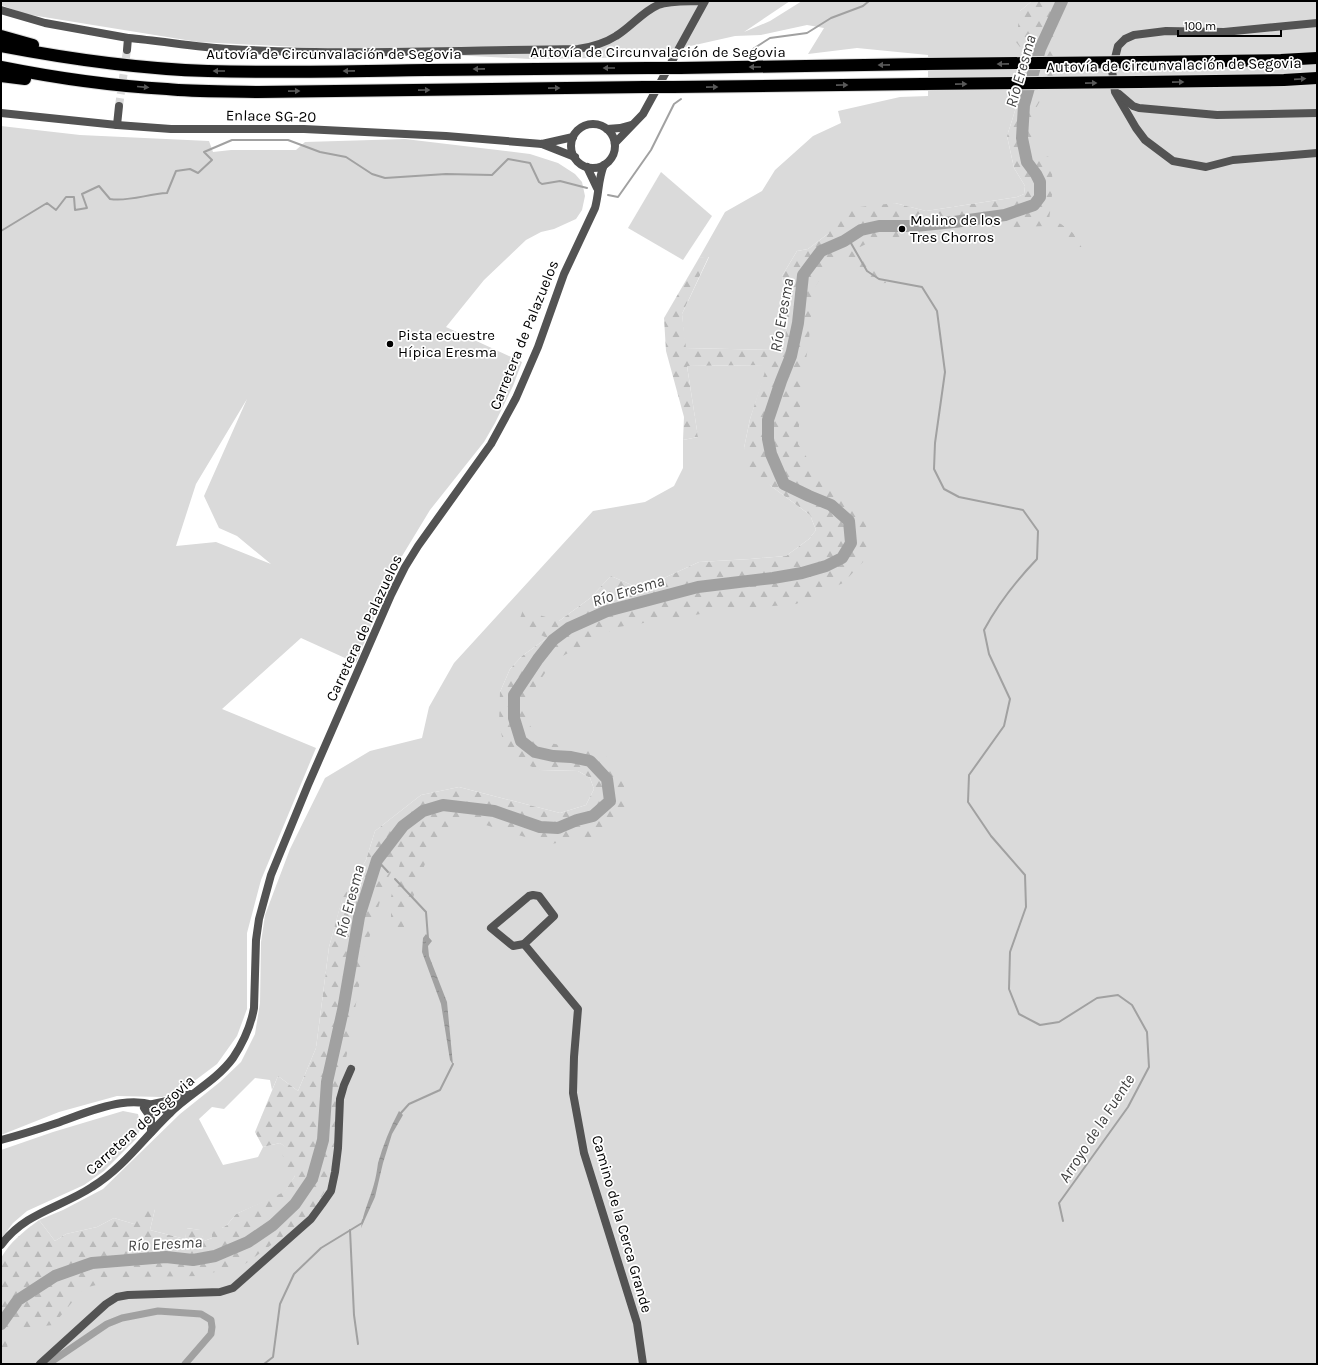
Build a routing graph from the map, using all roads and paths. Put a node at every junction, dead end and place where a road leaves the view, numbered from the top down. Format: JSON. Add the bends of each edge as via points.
{"nodes":[{"id":1,"x":704,"y":1,"type":"edge"},
{"id":2,"x":1,"y":10,"type":"edge"},
{"id":3,"x":1317,"y":23,"type":"edge"},
{"id":4,"x":1,"y":36,"type":"edge"},
{"id":5,"x":128,"y":38,"type":"junction"},
{"id":6,"x":1,"y":46,"type":"edge"},
{"id":7,"x":127,"y":50,"type":"tunnel mouth"},
{"id":8,"x":1317,"y":58,"type":"edge"},
{"id":9,"x":116,"y":64,"type":"junction"},
{"id":10,"x":1,"y":67,"type":"edge"},
{"id":11,"x":1,"y":76,"type":"edge"},
{"id":12,"x":1317,"y":78,"type":"edge"},
{"id":13,"x":104,"y":84,"type":"junction"},
{"id":14,"x":1114,"y":88,"type":"junction"},
{"id":15,"x":119,"y":106,"type":"tunnel mouth"},
{"id":16,"x":1,"y":113,"type":"edge"},
{"id":17,"x":1317,"y":113,"type":"edge"},
{"id":18,"x":118,"y":125,"type":"junction"},
{"id":19,"x":632,"y":125,"type":"junction"},
{"id":20,"x":607,"y":129,"type":"junction"},
{"id":21,"x":573,"y":138,"type":"junction"},
{"id":22,"x":615,"y":143,"type":"junction"},
{"id":23,"x":542,"y":144,"type":"junction"},
{"id":24,"x":1317,"y":153,"type":"edge"},
{"id":25,"x":575,"y":157,"type":"junction"},
{"id":26,"x":604,"y":165,"type":"junction"},
{"id":27,"x":587,"y":167,"type":"junction"},
{"id":28,"x":598,"y":188,"type":"junction"},
{"id":29,"x":524,"y":944,"type":"junction"},
{"id":30,"x":233,"y":1058,"type":"joint"},
{"id":31,"x":352,"y":1069,"type":"dead end"},
{"id":32,"x":197,"y":1091,"type":"junction"},
{"id":33,"x":146,"y":1106,"type":"junction"},
{"id":34,"x":169,"y":1114,"type":"junction"},
{"id":35,"x":151,"y":1132,"type":"junction"},
{"id":36,"x":1,"y":1140,"type":"edge"},
{"id":37,"x":1,"y":1245,"type":"edge"},
{"id":38,"x":40,"y":1364,"type":"edge"},
{"id":39,"x":643,"y":1364,"type":"edge"}],
"edges":[{"from":1,"to":5,"type":"street","via":[[659,5],[616,36],[595,45],[578,48],[310,51],[229,49]]},
{"from":1,"to":19,"type":"street","via":[[643,114]]},
{"from":2,"to":5,"type":"street","via":[[45,23]]},
{"from":3,"to":14,"type":"street","via":[[1224,32],[1166,31],[1134,35],[1118,46],[1112,70]]},
{"from":4,"to":9,"type":"highway"},
{"from":5,"to":7,"type":"street"},
{"from":6,"to":9,"type":"highway","name":"Autovía de Circunvalación de Segovia"},
{"from":8,"to":9,"type":"highway","name":"Autovía de Circunvalación de Segovia","one_way":true,"bridge":true,"via":[[315,72],[207,71]]},
{"from":10,"to":13,"type":"highway","name":"Autovía de Circunvalación de Segovia"},
{"from":11,"to":13,"type":"highway"},
{"from":13,"to":12,"type":"highway","name":"Autovía de Circunvalación de Segovia","one_way":true,"bridge":true,"via":[[167,90],[258,92]]},
{"from":14,"to":17,"type":"street","via":[[1127,102],[1139,108],[1216,114]]},
{"from":14,"to":24,"type":"street","via":[[1145,140],[1174,161],[1206,167],[1233,160]]},
{"from":15,"to":18,"type":"street"},
{"from":16,"to":18,"type":"street","name":"Enlace SG-20"},
{"from":18,"to":23,"type":"street","name":"Enlace SG-20","via":[[171,129],[304,130],[446,136]]},
{"from":19,"to":20,"type":"street"},
{"from":19,"to":22,"type":"street"},
{"from":20,"to":21,"type":"street","via":[[596,124],[587,125]]},
{"from":20,"to":22,"type":"street"},
{"from":21,"to":23,"type":"street","name":"Enlace SG-20"},
{"from":21,"to":25,"type":"street"},
{"from":22,"to":26,"type":"street","via":[[613,155]]},
{"from":23,"to":25,"type":"street","name":"Enlace SG-20"},
{"from":25,"to":27,"type":"street"},
{"from":26,"to":27,"type":"street"},
{"from":26,"to":28,"type":"street","name":"Carretera de Palazuelos"},
{"from":27,"to":28,"type":"street"},
{"from":28,"to":30,"type":"street","name":"Carretera de Palazuelos","via":[[595,208],[564,274],[538,347],[516,398],[487,451],[405,567],[308,785],[271,875],[259,918],[253,1018]]},
{"from":29,"to":29,"type":"street","via":[[513,946],[491,928],[529,896],[539,896],[554,916]]},
{"from":29,"to":39,"type":"street","name":"Camino de la Cerca Grande","via":[[578,1009],[574,1093],[584,1152],[637,1323]]},
{"from":30,"to":32,"type":"street","name":"Carretera de Segovia"},
{"from":31,"to":38,"type":"street","via":[[340,1099],[336,1172],[331,1191],[311,1219],[233,1288],[220,1292],[117,1297]]},
{"from":32,"to":33,"type":"street"},
{"from":32,"to":34,"type":"street","name":"Carretera de Segovia"},
{"from":33,"to":34,"type":"street","via":[[160,1107]]},
{"from":33,"to":35,"type":"street","via":[[151,1118]]},
{"from":33,"to":36,"type":"street","via":[[133,1103],[110,1105]]},
{"from":34,"to":35,"type":"street","name":"Carretera de Segovia"},
{"from":35,"to":37,"type":"street","name":"Carretera de Segovia","via":[[116,1168],[92,1187],[36,1215],[8,1236]]}]}
